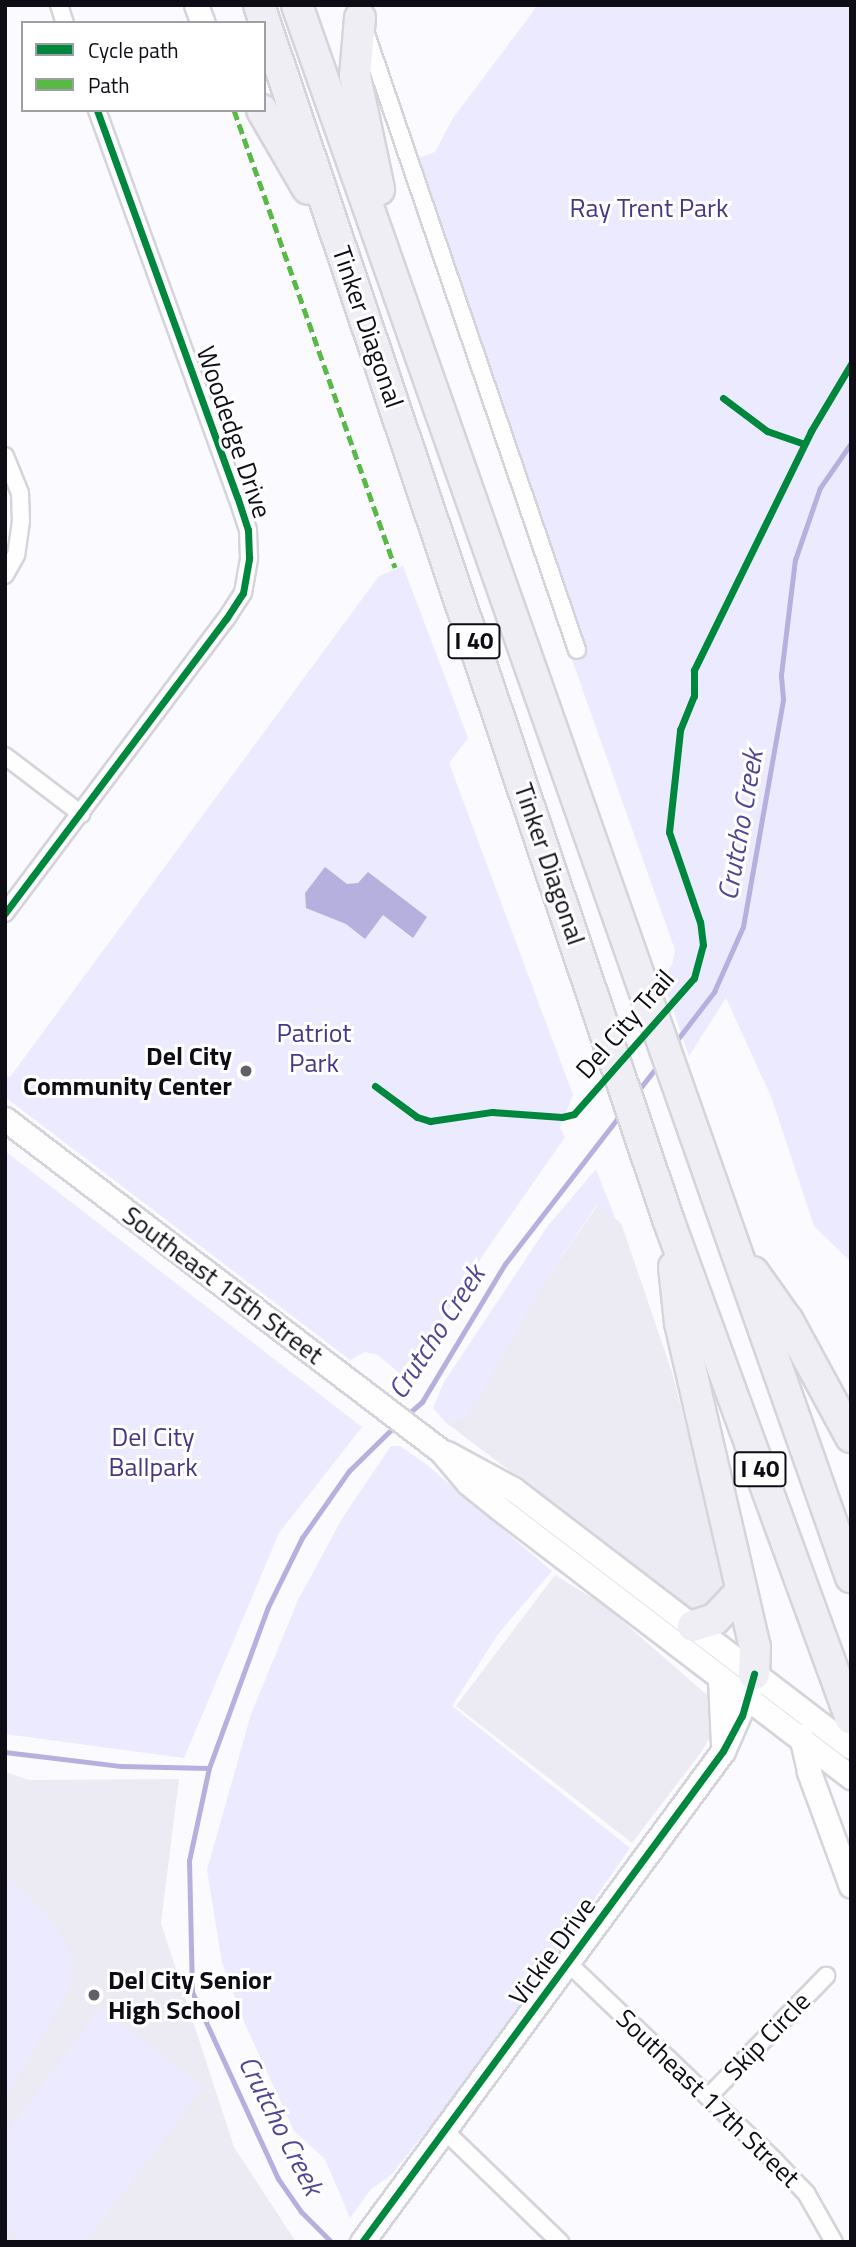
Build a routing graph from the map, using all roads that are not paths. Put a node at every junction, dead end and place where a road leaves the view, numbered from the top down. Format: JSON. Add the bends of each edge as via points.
{"nodes":[{"id":1,"x":297,"y":5,"type":"edge"},
{"id":2,"x":358,"y":12,"type":"edge"},
{"id":3,"x":266,"y":28,"type":"edge"},
{"id":4,"x":98,"y":112,"type":"edge"},
{"id":5,"x":263,"y":112,"type":"edge"},
{"id":6,"x":341,"y":246,"type":"junction"},
{"id":7,"x":404,"y":306,"type":"junction"},
{"id":8,"x":5,"y":456,"type":"edge"},
{"id":9,"x":5,"y":575,"type":"edge"},
{"id":10,"x":578,"y":650,"type":"dead end"},
{"id":11,"x":5,"y":755,"type":"edge"},
{"id":12,"x":81,"y":814,"type":"junction"},
{"id":13,"x":5,"y":913,"type":"edge"},
{"id":14,"x":5,"y":1119,"type":"edge"},
{"id":15,"x":668,"y":1219,"type":"junction"},
{"id":16,"x":732,"y":1242,"type":"junction"},
{"id":17,"x":851,"y":1437,"type":"edge"},
{"id":18,"x":441,"y":1451,"type":"junction"},
{"id":19,"x":513,"y":1489,"type":"junction"},
{"id":20,"x":499,"y":1508,"type":"junction"},
{"id":21,"x":595,"y":1566,"type":"junction"},
{"id":22,"x":851,"y":1577,"type":"edge"},
{"id":23,"x":740,"y":1592,"type":"junction"},
{"id":24,"x":693,"y":1626,"type":"junction"},
{"id":25,"x":720,"y":1679,"type":"junction"},
{"id":26,"x":751,"y":1687,"type":"junction"},
{"id":27,"x":794,"y":1705,"type":"junction"},
{"id":28,"x":851,"y":1719,"type":"edge"},
{"id":29,"x":802,"y":1742,"type":"junction"},
{"id":30,"x":851,"y":1747,"type":"edge"},
{"id":31,"x":723,"y":1751,"type":"junction"},
{"id":32,"x":851,"y":1777,"type":"edge"},
{"id":33,"x":851,"y":1886,"type":"edge"},
{"id":34,"x":569,"y":1964,"type":"junction"},
{"id":35,"x":826,"y":1976,"type":"dead end"},
{"id":36,"x":709,"y":2096,"type":"junction"},
{"id":37,"x":445,"y":2132,"type":"junction"},
{"id":38,"x":362,"y":2242,"type":"edge"},
{"id":39,"x":560,"y":2242,"type":"edge"},
{"id":40,"x":834,"y":2242,"type":"edge"}],
"edges":[{"from":1,"to":7,"type":"highway","name":"Tinker Diagonal","number":"I 40"},
{"from":2,"to":7,"type":"highway","via":[[356,84]]},
{"from":2,"to":10,"type":"street"},
{"from":3,"to":6,"type":"highway","name":"Tinker Diagonal","number":"I 40"},
{"from":4,"to":12,"type":"street","name":"Woodedge Drive","via":[[244,519],[249,558],[243,593]]},
{"from":5,"to":6,"type":"highway"},
{"from":6,"to":15,"type":"highway","name":"Tinker Diagonal","number":"I 40"},
{"from":7,"to":16,"type":"highway","name":"Tinker Diagonal","number":"I 40"},
{"from":8,"to":9,"type":"street","via":[[20,493],[21,521],[16,555]]},
{"from":11,"to":12,"type":"street"},
{"from":12,"to":13,"type":"street","name":"Woodedge Drive"},
{"from":14,"to":18,"type":"main road","name":"Southeast 15th Street"},
{"from":15,"to":23,"type":"highway","via":[[680,1323]]},
{"from":15,"to":28,"type":"highway","name":"Tinker Diagonal","number":"I 40"},
{"from":16,"to":17,"type":"highway","via":[[788,1321]]},
{"from":16,"to":22,"type":"highway","name":"Tinker Diagonal","number":"I 40"},
{"from":18,"to":19,"type":"main road","name":"Southeast 15th Street","via":[[480,1467]]},
{"from":18,"to":20,"type":"main road","name":"Southeast 15th Street","via":[[468,1483]]},
{"from":19,"to":20,"type":"main road"},
{"from":19,"to":21,"type":"main road","name":"Southeast 15th Street"},
{"from":20,"to":21,"type":"main road","name":"Southeast 15th Street"},
{"from":21,"to":24,"type":"main road","name":"Southeast 15th Street"},
{"from":21,"to":25,"type":"main road","name":"Southeast 15th Street"},
{"from":23,"to":24,"type":"highway","via":[[715,1619]]},
{"from":23,"to":26,"type":"highway","via":[[755,1647]]},
{"from":24,"to":26,"type":"main road","name":"Southeast 15th Street"},
{"from":25,"to":26,"type":"main road","name":"Southeast 15th Street"},
{"from":25,"to":31,"type":"main road"},
{"from":26,"to":27,"type":"main road","name":"Southeast 15th Street"},
{"from":26,"to":29,"type":"main road","name":"Southeast 15th Street"},
{"from":26,"to":31,"type":"main road","name":"Vickie Drive"},
{"from":27,"to":29,"type":"main road"},
{"from":27,"to":30,"type":"main road","name":"Southeast 15th Street"},
{"from":29,"to":32,"type":"main road","name":"Southeast 15th Street"},
{"from":29,"to":33,"type":"main road"},
{"from":31,"to":34,"type":"main road","name":"Vickie Drive"},
{"from":34,"to":36,"type":"street","name":"Southeast 17th Street"},
{"from":34,"to":37,"type":"main road","name":"Vickie Drive"},
{"from":35,"to":36,"type":"street","name":"Skip Circle"},
{"from":36,"to":40,"type":"street","name":"Southeast 17th Street","via":[[806,2193]]},
{"from":37,"to":38,"type":"main road","name":"Vickie Drive"},
{"from":37,"to":39,"type":"street"}]}
